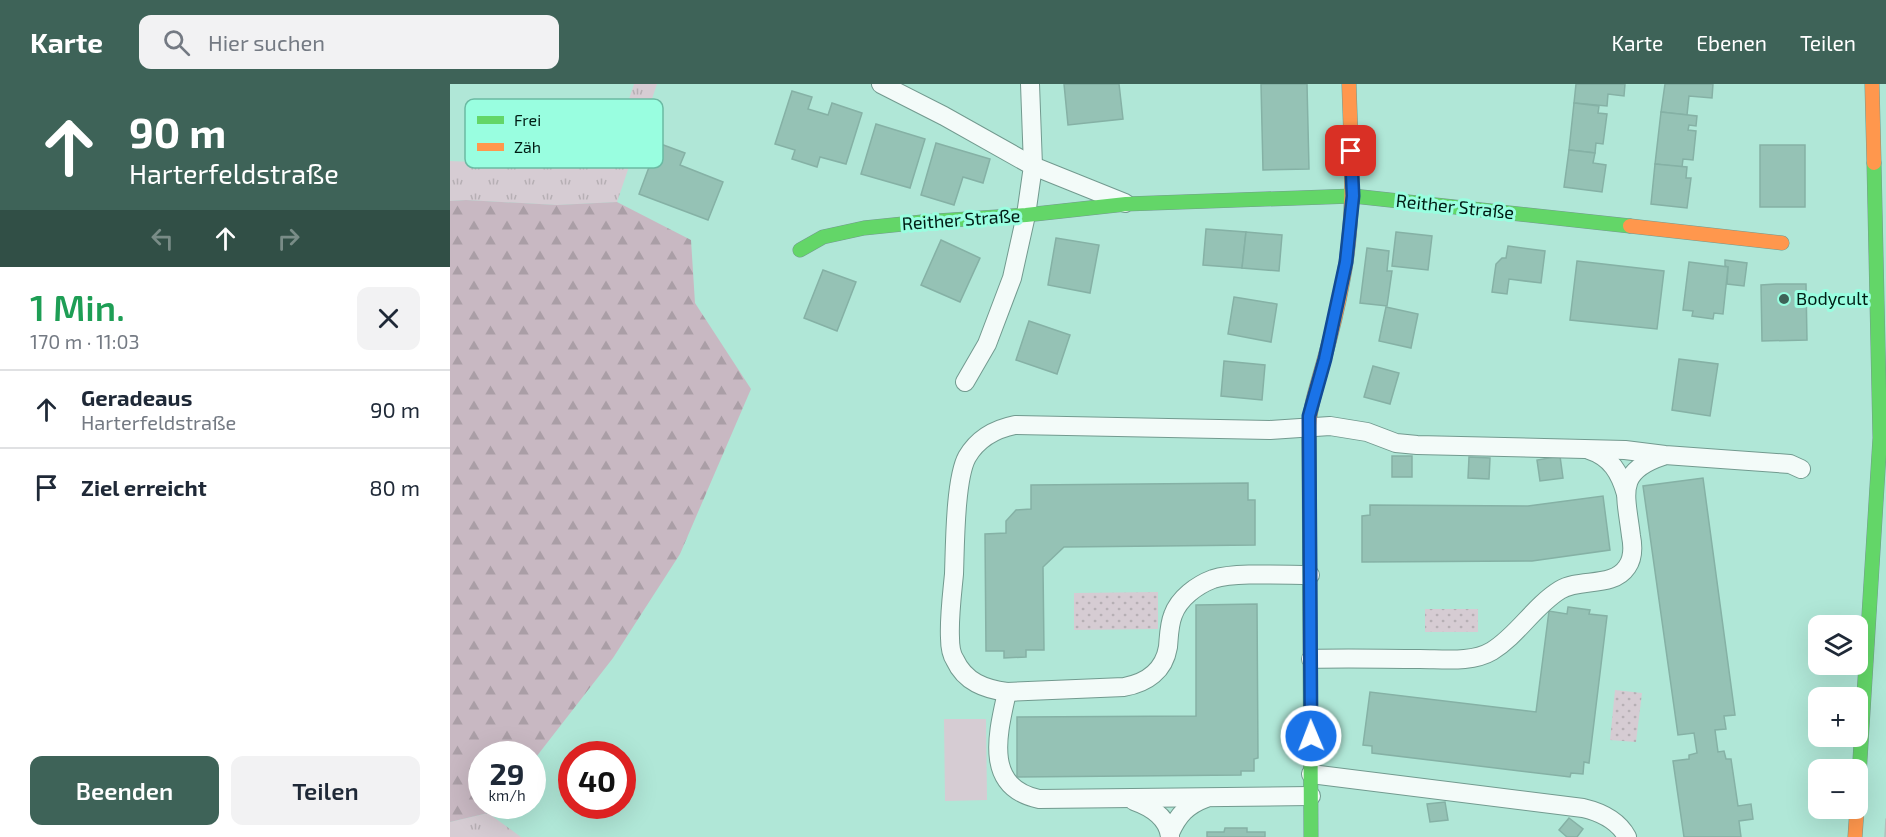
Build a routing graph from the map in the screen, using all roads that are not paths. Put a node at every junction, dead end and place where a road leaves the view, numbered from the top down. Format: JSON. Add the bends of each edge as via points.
{"nodes":[{"id":1,"x":881,"y":84,"type":"edge"},
{"id":2,"x":1030,"y":84,"type":"edge"},
{"id":3,"x":1349,"y":84,"type":"edge"},
{"id":4,"x":1872,"y":84,"type":"edge"},
{"id":5,"x":1033,"y":166,"type":"junction"},
{"id":6,"x":1353,"y":196,"type":"junction"},
{"id":7,"x":1126,"y":204,"type":"junction"},
{"id":8,"x":1026,"y":215,"type":"junction"},
{"id":9,"x":1782,"y":243,"type":"dead end"},
{"id":10,"x":800,"y":250,"type":"dead end"},
{"id":11,"x":965,"y":382,"type":"dead end"},
{"id":12,"x":1309,"y":422,"type":"junction"},
{"id":13,"x":1587,"y":449,"type":"junction"},
{"id":14,"x":1665,"y":456,"type":"junction"},
{"id":15,"x":1801,"y":469,"type":"dead end"},
{"id":16,"x":1626,"y":494,"type":"junction"},
{"id":17,"x":1310,"y":575,"type":"junction"},
{"id":18,"x":1311,"y":659,"type":"junction"},
{"id":19,"x":1007,"y":692,"type":"junction"},
{"id":20,"x":1860,"y":759,"type":"edge"},
{"id":21,"x":1311,"y":774,"type":"junction"},
{"id":22,"x":1311,"y":796,"type":"junction"},
{"id":23,"x":1209,"y":797,"type":"junction"},
{"id":24,"x":1126,"y":798,"type":"junction"},
{"id":25,"x":1856,"y":819,"type":"edge"},
{"id":26,"x":1170,"y":835,"type":"edge"},
{"id":27,"x":1311,"y":837,"type":"edge"},
{"id":28,"x":1627,"y":837,"type":"edge"},
{"id":29,"x":1855,"y":837,"type":"edge"}],
"edges":[{"from":1,"to":5,"type":"street","name":"Reither Straße"},
{"from":2,"to":5,"type":"street"},
{"from":3,"to":6,"type":"street"},
{"from":4,"to":20,"type":"street","via":[[1880,438]]},
{"from":5,"to":7,"type":"street","name":"Reither Straße"},
{"from":5,"to":8,"type":"street"},
{"from":6,"to":7,"type":"street","name":"Reither Straße"},
{"from":6,"to":9,"type":"street","name":"Reither Straße"},
{"from":6,"to":12,"type":"street","via":[[1346,262]]},
{"from":7,"to":8,"type":"street","name":"Reither Straße"},
{"from":8,"to":10,"type":"street","name":"Reither Straße","via":[[864,228],[823,237]]},
{"from":8,"to":11,"type":"street","via":[[1012,278],[987,344]]},
{"from":12,"to":13,"type":"street","via":[[1350,428],[1417,446]]},
{"from":12,"to":17,"type":"street"},
{"from":12,"to":19,"type":"street","via":[[1270,430],[1027,424],[1003,427],[984,437],[962,468],[950,638],[954,660],[969,677],[988,690]]},
{"from":13,"to":14,"type":"street"},
{"from":13,"to":16,"type":"street","via":[[1598,453],[1620,474]]},
{"from":14,"to":15,"type":"street","via":[[1778,463]]},
{"from":14,"to":16,"type":"street","via":[[1648,461],[1631,474]]},
{"from":16,"to":18,"type":"street","via":[[1632,546],[1627,568],[1611,579],[1561,590],[1506,642],[1485,655],[1446,659]]},
{"from":17,"to":18,"type":"street"},
{"from":17,"to":19,"type":"street","via":[[1226,576],[1200,585],[1180,602],[1174,613],[1167,650],[1158,671],[1138,685]]},
{"from":18,"to":21,"type":"street"},
{"from":19,"to":24,"type":"street","via":[[997,742],[998,758],[1005,777],[1018,792],[1039,799]]},
{"from":21,"to":22,"type":"street"},
{"from":21,"to":28,"type":"street","via":[[1583,808],[1608,818]]},
{"from":22,"to":23,"type":"street"},
{"from":22,"to":27,"type":"street"},
{"from":23,"to":24,"type":"street"},
{"from":23,"to":26,"type":"street","via":[[1182,812]]},
{"from":24,"to":26,"type":"street","via":[[1158,813]]},
{"from":25,"to":29,"type":"street"}]}
